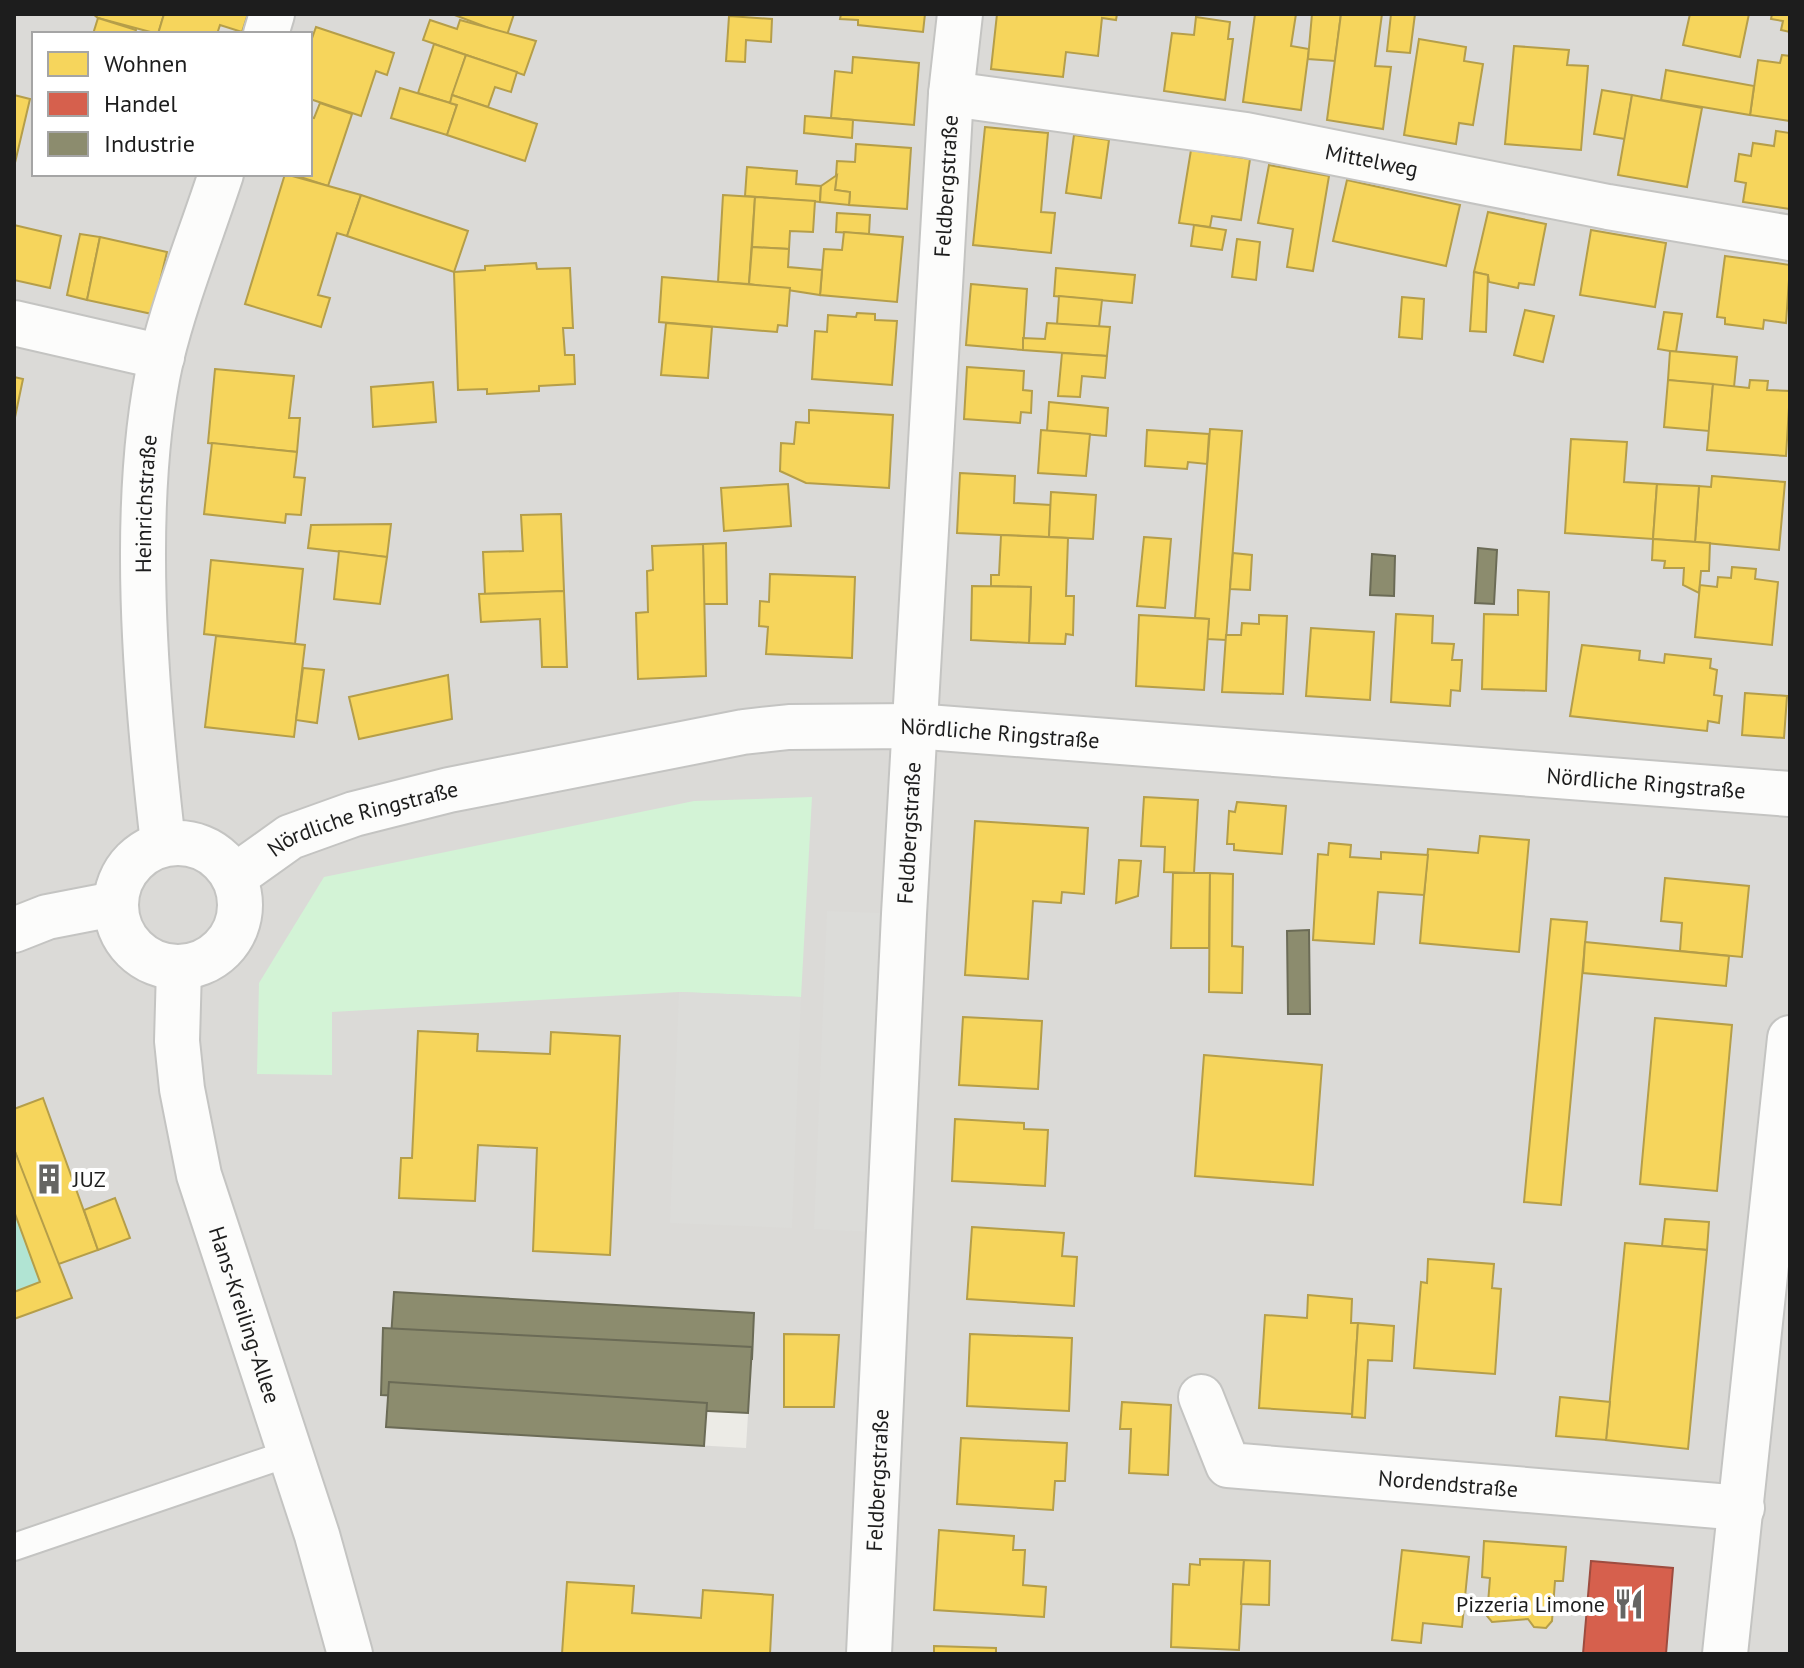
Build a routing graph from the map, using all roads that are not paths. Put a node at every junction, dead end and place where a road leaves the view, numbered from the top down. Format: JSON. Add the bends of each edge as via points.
{"nodes":[{"id":1,"x":960,"y":14,"type":"edge"},
{"id":2,"x":951,"y":94,"type":"junction"},
{"id":3,"x":220,"y":176,"type":"edge"},
{"id":4,"x":1790,"y":238,"type":"edge"},
{"id":5,"x":14,"y":323,"type":"edge"},
{"id":6,"x":162,"y":357,"type":"junction"},
{"id":7,"x":914,"y":726,"type":"junction"},
{"id":8,"x":1790,"y":794,"type":"edge"},
{"id":9,"x":163,"y":843,"type":"junction"},
{"id":10,"x":234,"y":877,"type":"junction"},
{"id":11,"x":114,"y":904,"type":"junction"},
{"id":12,"x":14,"y":930,"type":"edge"},
{"id":13,"x":179,"y":968,"type":"junction"},
{"id":14,"x":1790,"y":1038,"type":"edge"},
{"id":15,"x":1201,"y":1397,"type":"dead end"},
{"id":16,"x":290,"y":1453,"type":"junction"},
{"id":17,"x":1742,"y":1508,"type":"junction"},
{"id":18,"x":14,"y":1547,"type":"edge"},
{"id":19,"x":350,"y":1654,"type":"edge"},
{"id":20,"x":869,"y":1654,"type":"edge"},
{"id":21,"x":1725,"y":1654,"type":"edge"}],
"edges":[{"from":1,"to":2,"type":"street","name":"Feldbergstraße"},
{"from":2,"to":4,"type":"street","name":"Mittelweg","via":[[1246,135]]},
{"from":2,"to":7,"type":"street","name":"Feldbergstraße"},
{"from":3,"to":6,"type":"street","name":"Heinrichstraße"},
{"from":5,"to":6,"type":"street"},
{"from":6,"to":9,"type":"street","name":"Heinrichstraße","via":[[146,483],[144,567],[154,771]]},
{"from":7,"to":8,"type":"street","name":"Nördliche Ringstraße"},
{"from":7,"to":10,"type":"street","name":"Nördliche Ringstraße","via":[[743,732],[449,790],[290,837]]},
{"from":7,"to":20,"type":"street","name":"Feldbergstraße"},
{"from":9,"to":10,"type":"street","via":[[195,844],[221,859]]},
{"from":9,"to":11,"type":"street","via":[[135,857],[122,874]]},
{"from":10,"to":13,"type":"street","via":[[240,912],[235,930],[220,951]]},
{"from":11,"to":12,"type":"street","via":[[47,917]]},
{"from":11,"to":13,"type":"street","via":[[118,926],[134,950],[152,962]]},
{"from":13,"to":16,"type":"street","name":"Hans-Kreiling-Allee","via":[[177,1041],[199,1175]]},
{"from":14,"to":17,"type":"street"},
{"from":15,"to":17,"type":"street","name":"Nordendstraße","via":[[1228,1465]]},
{"from":16,"to":18,"type":"lane"},
{"from":16,"to":19,"type":"street","name":"Hans-Kreiling-Allee"},
{"from":17,"to":21,"type":"street"}]}
